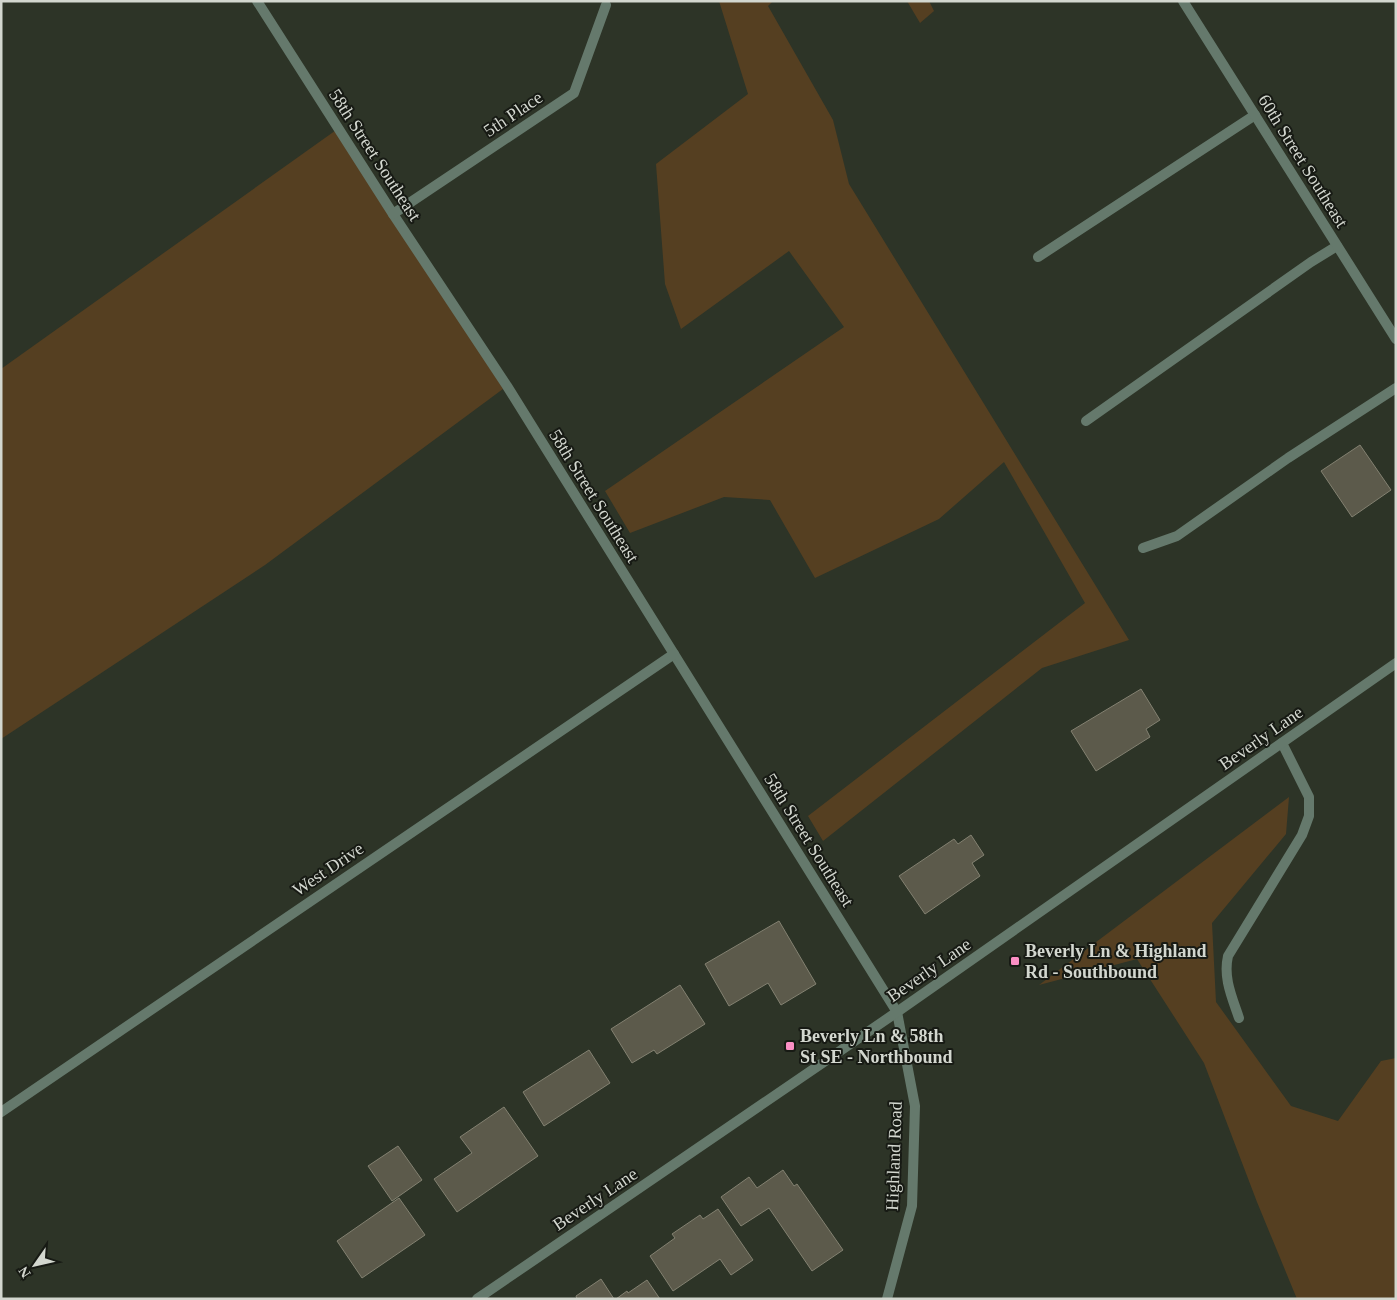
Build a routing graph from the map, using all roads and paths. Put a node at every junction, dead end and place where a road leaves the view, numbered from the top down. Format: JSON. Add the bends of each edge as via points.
{"nodes":[{"id":1,"x":257,"y":1,"type":"edge"},
{"id":2,"x":1183,"y":1,"type":"edge"},
{"id":3,"x":606,"y":5,"type":"dead end"},
{"id":4,"x":1255,"y":115,"type":"junction"},
{"id":5,"x":393,"y":214,"type":"junction"},
{"id":6,"x":1337,"y":246,"type":"junction"},
{"id":7,"x":1038,"y":257,"type":"dead end"},
{"id":8,"x":1396,"y":339,"type":"edge"},
{"id":9,"x":1396,"y":388,"type":"edge"},
{"id":10,"x":1086,"y":421,"type":"dead end"},
{"id":11,"x":1143,"y":548,"type":"dead end"},
{"id":12,"x":674,"y":654,"type":"junction"},
{"id":13,"x":1396,"y":663,"type":"edge"},
{"id":14,"x":1282,"y":742,"type":"junction"},
{"id":15,"x":897,"y":1012,"type":"junction"},
{"id":16,"x":1239,"y":1018,"type":"dead end"},
{"id":17,"x":1,"y":1112,"type":"edge"},
{"id":18,"x":477,"y":1299,"type":"edge"},
{"id":19,"x":887,"y":1299,"type":"edge"}],
"edges":[{"from":1,"to":5,"type":"street","name":"58th Street Southeast"},
{"from":2,"to":4,"type":"street","name":"60th Street Southeast"},
{"from":3,"to":5,"type":"street","name":"5th Place","via":[[574,93]]},
{"from":4,"to":6,"type":"street","name":"60th Street Southeast"},
{"from":4,"to":7,"type":"street"},
{"from":5,"to":12,"type":"street","name":"58th Street Southeast","via":[[507,386]]},
{"from":6,"to":8,"type":"street","name":"60th Street Southeast"},
{"from":6,"to":10,"type":"street"},
{"from":9,"to":11,"type":"street","via":[[1177,536]]},
{"from":12,"to":15,"type":"street","name":"58th Street Southeast"},
{"from":12,"to":17,"type":"street","name":"West Drive"},
{"from":13,"to":14,"type":"street","name":"Beverly Lane"},
{"from":14,"to":15,"type":"street","name":"Beverly Lane"},
{"from":14,"to":16,"type":"street","via":[[1309,797],[1309,816],[1302,835],[1228,956],[1226,982]]},
{"from":15,"to":18,"type":"street","name":"Beverly Lane"},
{"from":15,"to":19,"type":"street","name":"Highland Road","via":[[915,1106],[912,1206]]}]}
